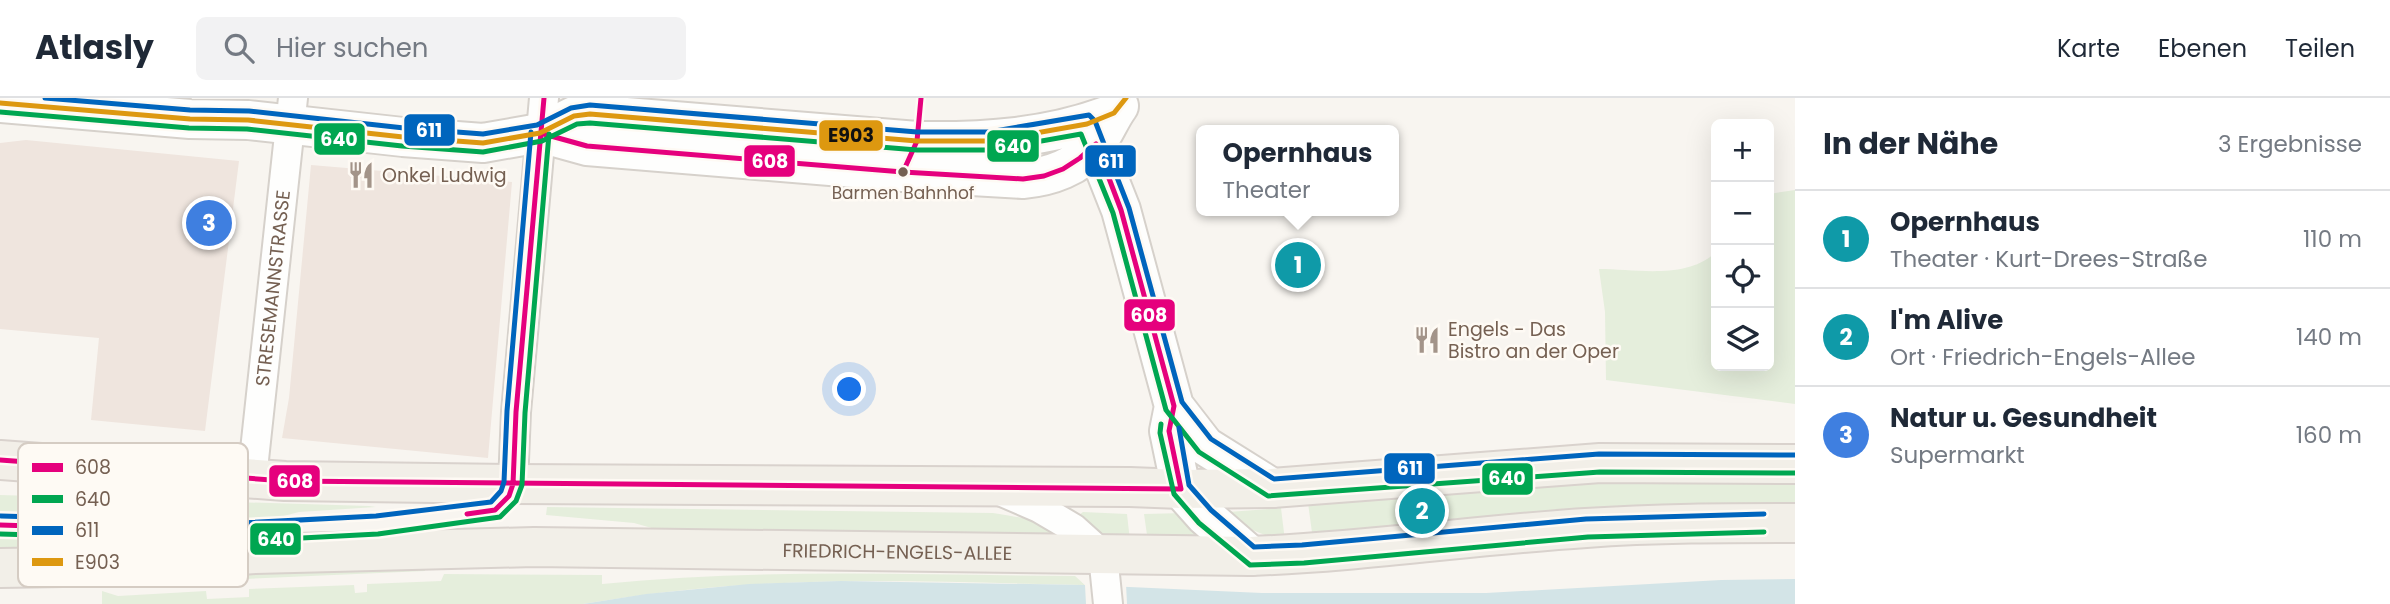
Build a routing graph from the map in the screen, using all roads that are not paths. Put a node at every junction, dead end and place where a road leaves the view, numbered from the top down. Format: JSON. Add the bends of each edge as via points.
{"nodes":[{"id":1,"x":1,"y":105,"type":"edge"},
{"id":2,"x":291,"y":111,"type":"edge"},
{"id":3,"x":542,"y":115,"type":"edge"},
{"id":4,"x":1106,"y":120,"type":"edge"},
{"id":5,"x":1174,"y":406,"type":"junction"},
{"id":6,"x":1795,"y":464,"type":"edge"},
{"id":7,"x":248,"y":478,"type":"edge"},
{"id":8,"x":251,"y":478,"type":"junction"},
{"id":9,"x":513,"y":484,"type":"junction"},
{"id":10,"x":991,"y":488,"type":"junction"},
{"id":11,"x":1272,"y":488,"type":"junction"},
{"id":12,"x":1181,"y":489,"type":"junction"},
{"id":13,"x":1795,"y":523,"type":"edge"},
{"id":14,"x":248,"y":554,"type":"edge"},
{"id":15,"x":1251,"y":556,"type":"junction"},
{"id":16,"x":1104,"y":565,"type":"junction"},
{"id":17,"x":1108,"y":604,"type":"edge"}],
"edges":[{"from":1,"to":2,"type":"main road","via":[[190,119],[248,120]]},
{"from":2,"to":3,"type":"main road","via":[[403,137],[483,143]]},
{"from":2,"to":8,"type":"street","name":"STRESEMANNSTRASSE"},
{"from":3,"to":4,"type":"main road","via":[[587,146],[1023,179],[1069,167]]},
{"from":3,"to":9,"type":"street"},
{"from":4,"to":5,"type":"main road","via":[[1121,210]]},
{"from":5,"to":11,"type":"main road","via":[[1205,446]]},
{"from":5,"to":12,"type":"main road","via":[[1169,431]]},
{"from":6,"to":11,"type":"main road","via":[[1600,463]]},
{"from":7,"to":8,"type":"main road"},
{"from":8,"to":9,"type":"main road"},
{"from":9,"to":10,"type":"main road"},
{"from":10,"to":12,"type":"main road"},
{"from":10,"to":16,"type":"street","via":[[1073,528]]},
{"from":11,"to":12,"type":"main road"},
{"from":12,"to":15,"type":"main road"},
{"from":13,"to":15,"type":"main road","name":"FRIEDRICH-ENGELS-ALLEE","via":[[1587,528]]},
{"from":14,"to":16,"type":"main road","name":"FRIEDRICH-ENGELS-ALLEE","via":[[534,547]]},
{"from":15,"to":16,"type":"main road","name":"FRIEDRICH-ENGELS-ALLEE"},
{"from":16,"to":17,"type":"street"}]}
